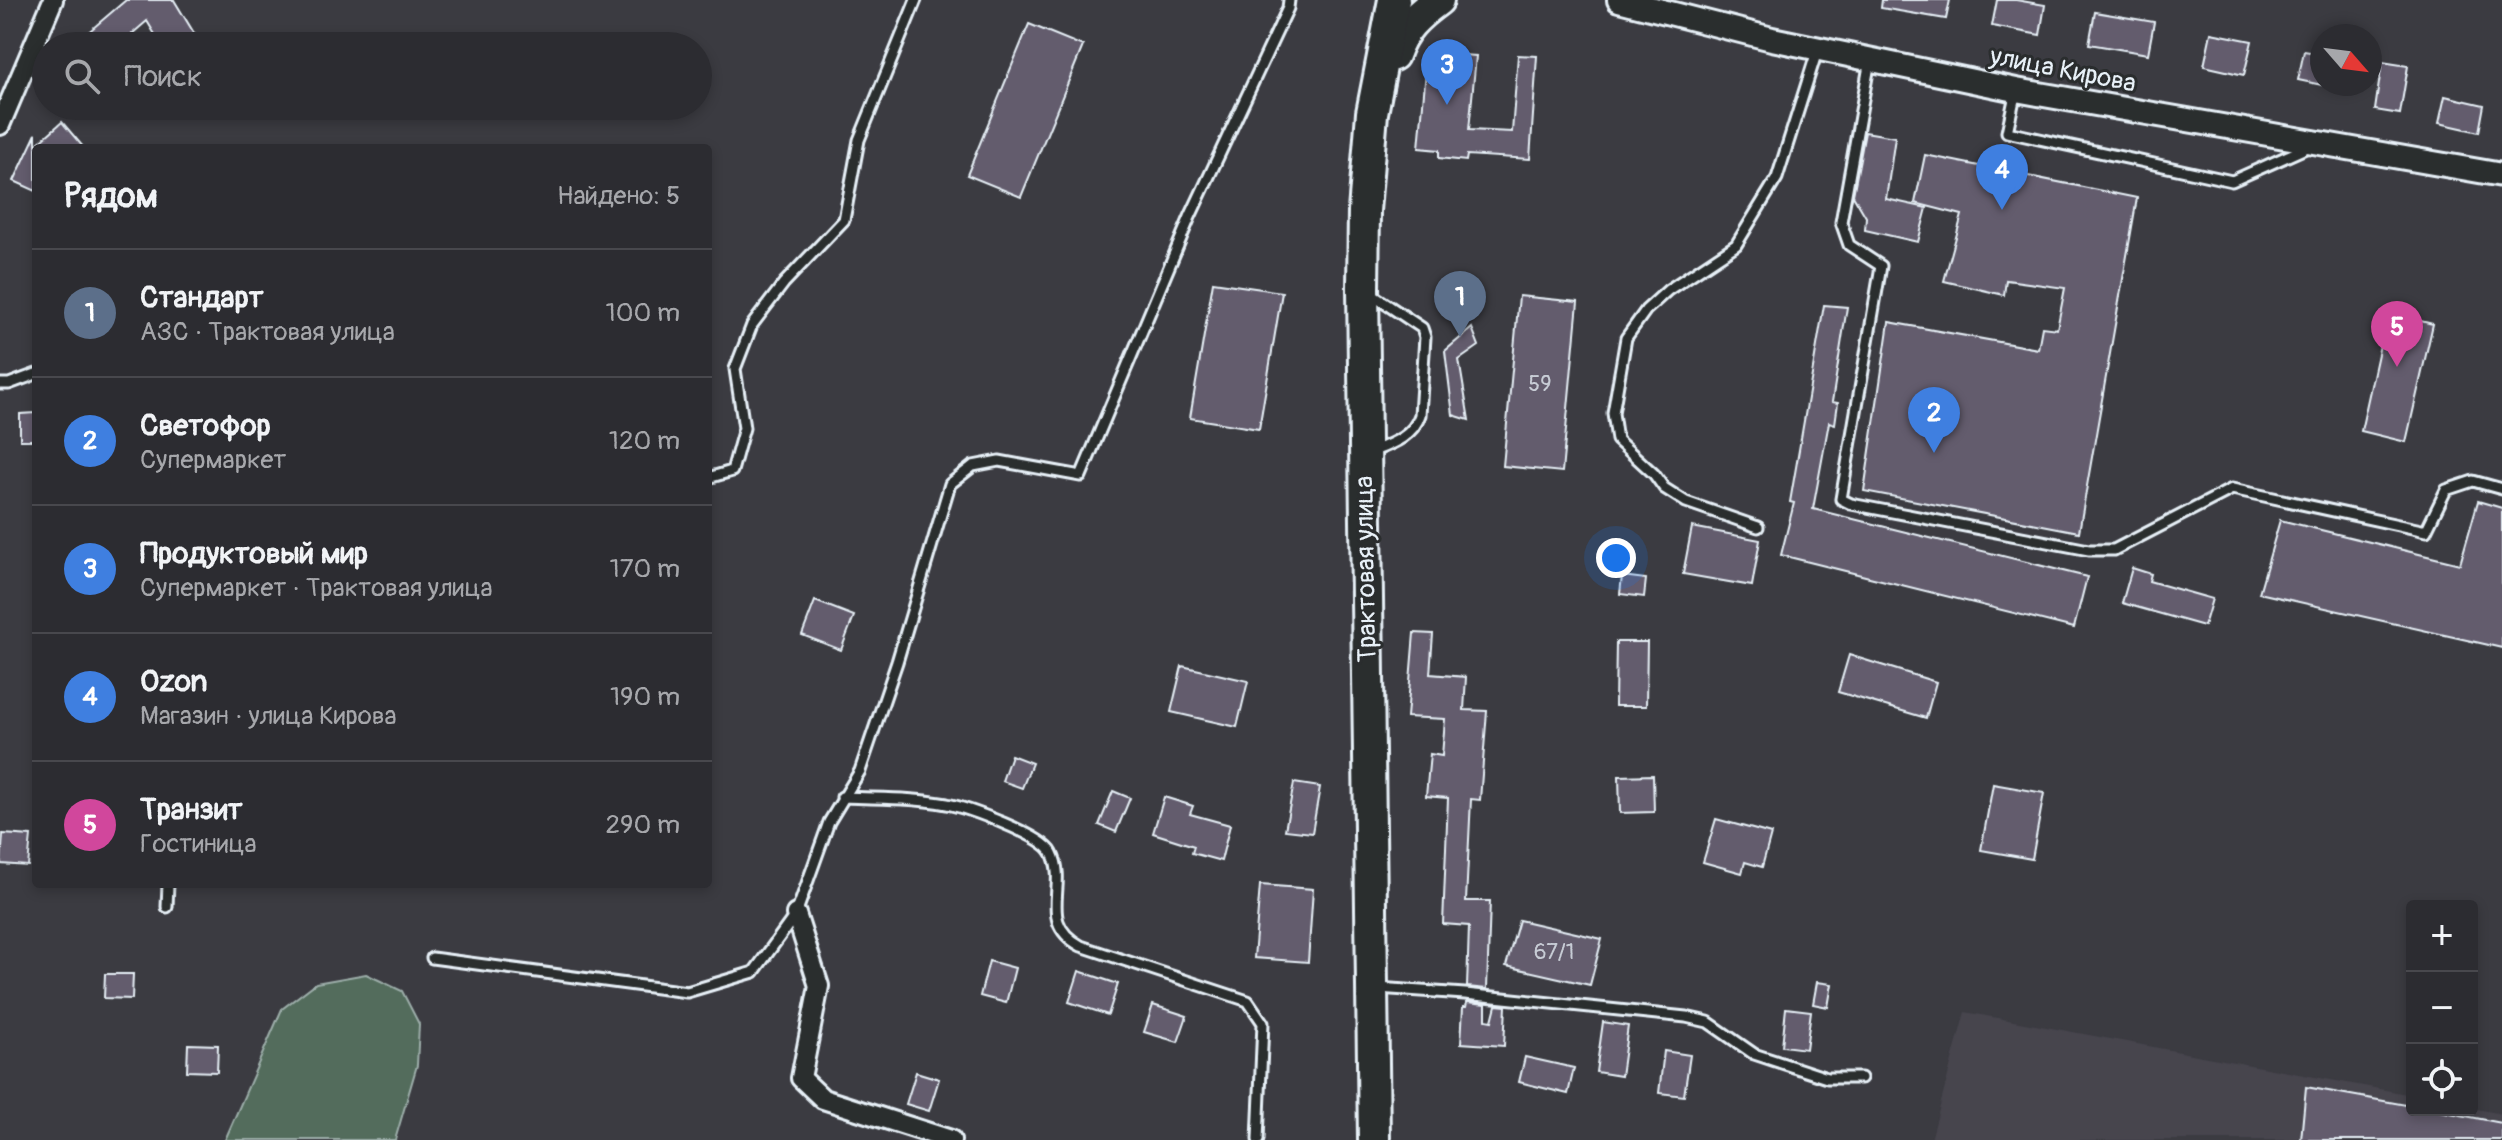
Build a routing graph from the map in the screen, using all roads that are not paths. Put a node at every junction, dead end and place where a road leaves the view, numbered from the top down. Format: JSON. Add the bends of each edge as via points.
{"nodes":[{"id":1,"x":53,"y":0,"type":"edge"},
{"id":2,"x":916,"y":0,"type":"edge"},
{"id":3,"x":1289,"y":0,"type":"edge"},
{"id":4,"x":1394,"y":0,"type":"edge"},
{"id":5,"x":1438,"y":0,"type":"edge"},
{"id":6,"x":1619,"y":0,"type":"edge"},
{"id":7,"x":39,"y":32,"type":"edge"},
{"id":8,"x":1818,"y":48,"type":"junction"},
{"id":9,"x":32,"y":50,"type":"edge"},
{"id":10,"x":1870,"y":60,"type":"junction"},
{"id":11,"x":2016,"y":90,"type":"junction"},
{"id":12,"x":1372,"y":113,"type":"junction"},
{"id":13,"x":0,"y":125,"type":"edge"},
{"id":14,"x":2315,"y":144,"type":"junction"},
{"id":15,"x":2502,"y":175,"type":"edge"},
{"id":16,"x":1363,"y":288,"type":"junction"},
{"id":17,"x":32,"y":375,"type":"edge"},
{"id":18,"x":0,"y":384,"type":"edge"},
{"id":19,"x":1364,"y":455,"type":"junction"},
{"id":20,"x":712,"y":477,"type":"edge"},
{"id":21,"x":2502,"y":489,"type":"edge"},
{"id":22,"x":1758,"y":527,"type":"dead end"},
{"id":23,"x":842,"y":797,"type":"junction"},
{"id":24,"x":168,"y":888,"type":"edge"},
{"id":25,"x":167,"y":907,"type":"dead end"},
{"id":26,"x":796,"y":914,"type":"junction"},
{"id":27,"x":432,"y":958,"type":"dead end"},
{"id":28,"x":1371,"y":988,"type":"junction"},
{"id":29,"x":1861,"y":1078,"type":"dead end"},
{"id":30,"x":951,"y":1140,"type":"edge"},
{"id":31,"x":1258,"y":1140,"type":"edge"},
{"id":32,"x":1374,"y":1140,"type":"edge"}],
"edges":[{"from":1,"to":7,"type":"street"},
{"from":2,"to":20,"type":"lane","via":[[859,140],[844,220],[752,325],[735,369],[744,428],[732,471]]},
{"from":3,"to":23,"type":"lane","via":[[1081,476],[999,461],[973,466],[950,484],[893,676],[860,771]]},
{"from":4,"to":12,"type":"highway","name":"Трактовая улица"},
{"from":5,"to":12,"type":"highway","via":[[1399,36]]},
{"from":6,"to":8,"type":"street","name":"улица Кирова"},
{"from":8,"to":10,"type":"street","name":"улица Кирова"},
{"from":8,"to":22,"type":"lane","via":[[1777,178],[1736,245],[1668,290],[1626,338],[1613,413],[1617,440],[1664,488],[1686,502]]},
{"from":9,"to":13,"type":"street"},
{"from":10,"to":11,"type":"street","name":"улица Кирова"},
{"from":10,"to":21,"type":"lane","via":[[1841,222],[1849,245],[1881,266],[1841,499],[2089,550],[2114,550],[2232,489],[2426,531],[2446,490],[2473,481]]},
{"from":11,"to":14,"type":"street","name":"улица Кирова"},
{"from":11,"to":14,"type":"lane","via":[[2007,132],[2232,181]]},
{"from":12,"to":16,"type":"highway","name":"Трактовая улица"},
{"from":14,"to":15,"type":"street","name":"улица Кирова"},
{"from":16,"to":19,"type":"highway","name":"Трактовая улица"},
{"from":16,"to":19,"type":"lane","via":[[1422,328],[1425,337],[1417,425],[1401,439]]},
{"from":17,"to":18,"type":"lane"},
{"from":19,"to":28,"type":"highway","name":"Трактовая улица"},
{"from":23,"to":26,"type":"lane"},
{"from":23,"to":31,"type":"lane","via":[[949,804],[1030,834],[1051,852],[1056,917],[1068,939],[1248,1001],[1263,1023]]},
{"from":24,"to":25,"type":"lane"},
{"from":26,"to":27,"type":"lane","via":[[754,972],[687,992]]},
{"from":26,"to":30,"type":"street","via":[[819,986],[801,1078],[823,1099]]},
{"from":28,"to":29,"type":"lane","via":[[1686,1017],[1708,1022],[1754,1054],[1827,1078]]},
{"from":28,"to":32,"type":"highway","name":"Трактовая улица"}]}
